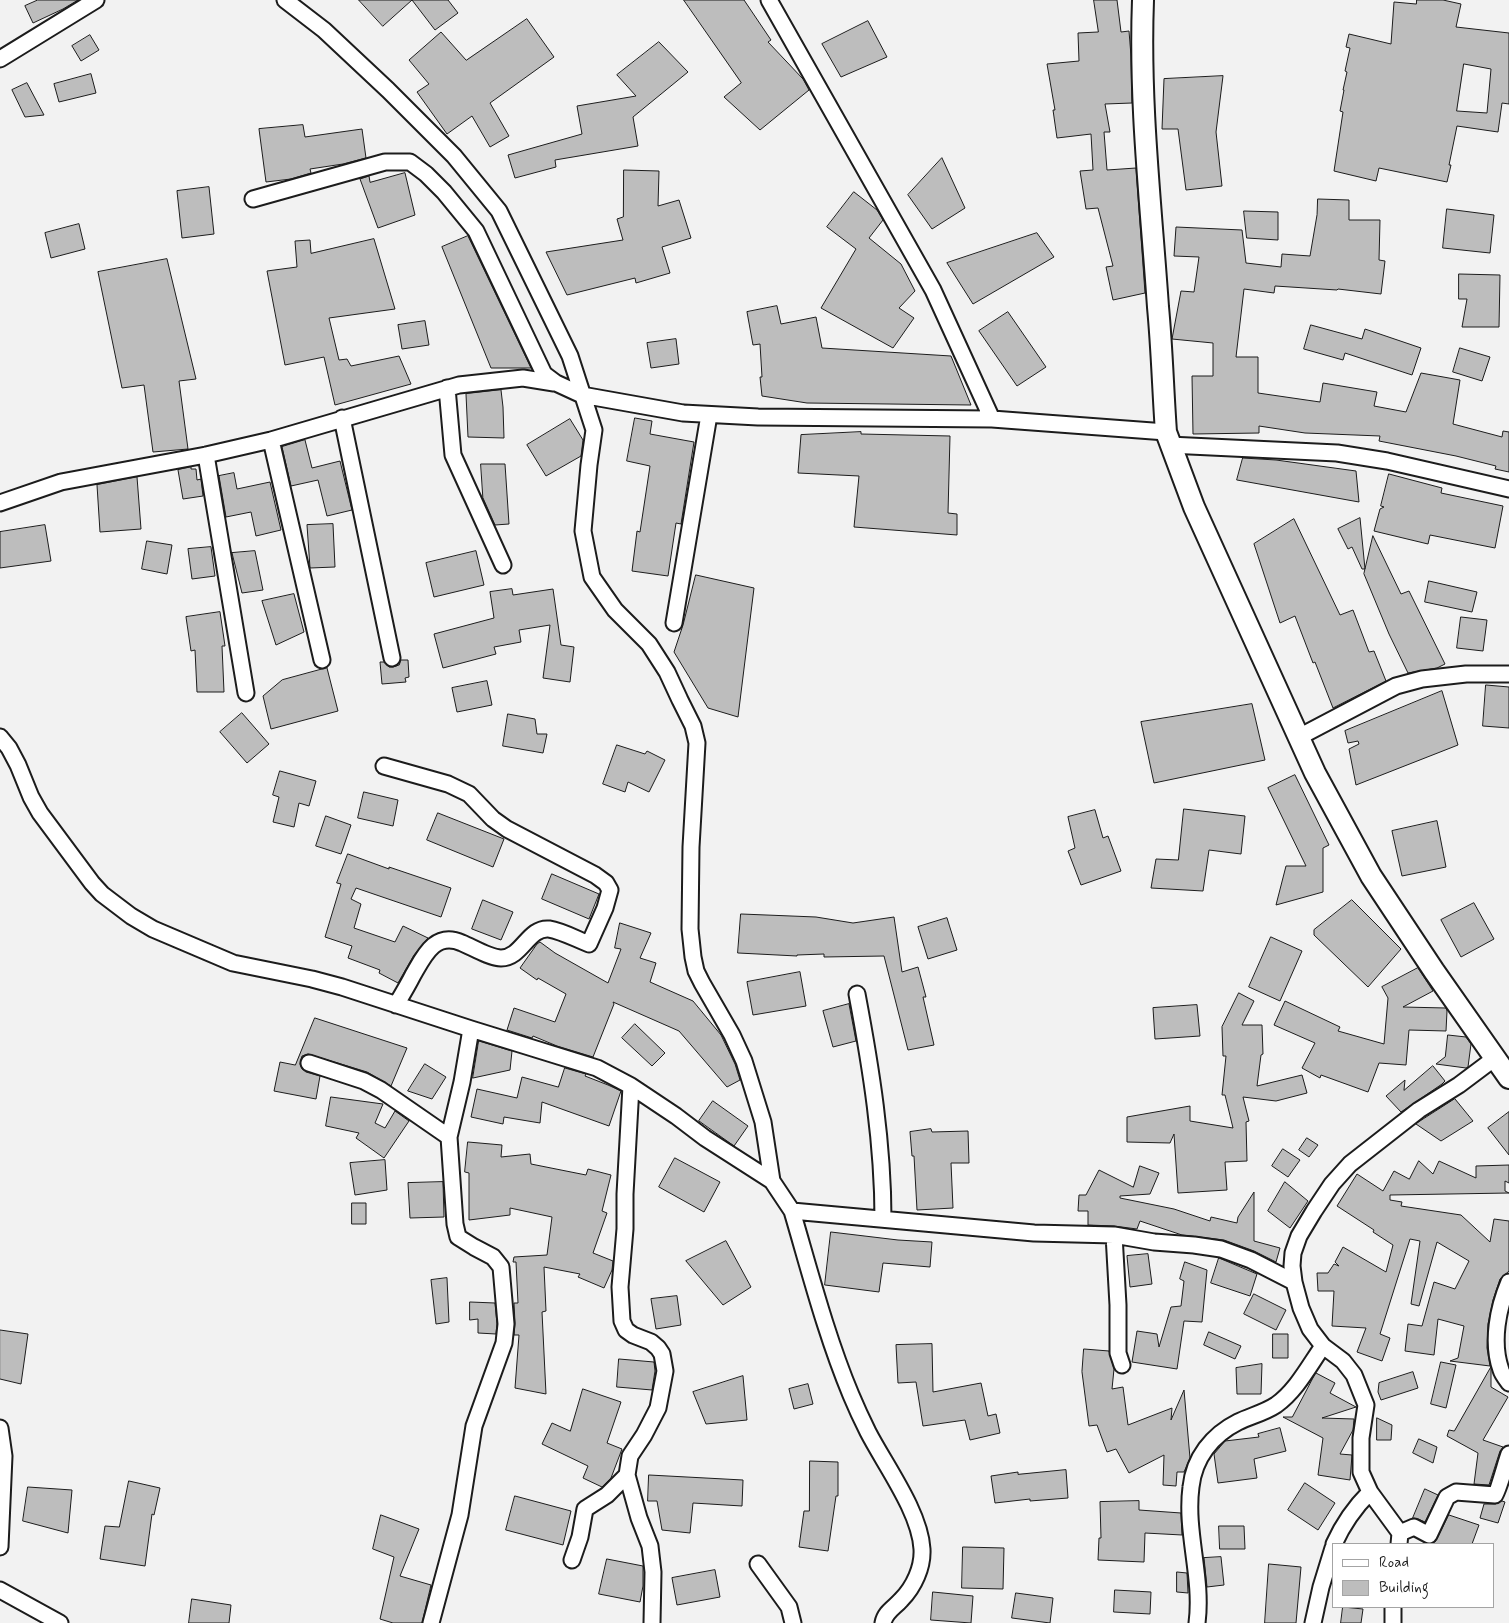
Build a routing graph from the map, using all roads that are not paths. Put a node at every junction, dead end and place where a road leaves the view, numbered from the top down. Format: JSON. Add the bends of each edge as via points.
{"nodes":[{"id":1,"x":96,"y":0,"type":"edge"},
{"id":2,"x":286,"y":0,"type":"edge"},
{"id":3,"x":769,"y":0,"type":"edge"},
{"id":4,"x":1143,"y":0,"type":"edge"},
{"id":5,"x":0,"y":59,"type":"edge"},
{"id":6,"x":253,"y":199,"type":"dead end"},
{"id":7,"x":556,"y":383,"type":"junction"},
{"id":8,"x":447,"y":388,"type":"junction"},
{"id":9,"x":582,"y":395,"type":"junction"},
{"id":10,"x":709,"y":415,"type":"junction"},
{"id":11,"x":342,"y":418,"type":"junction"},
{"id":12,"x":992,"y":419,"type":"junction"},
{"id":13,"x":1168,"y":439,"type":"junction"},
{"id":14,"x":271,"y":440,"type":"junction"},
{"id":15,"x":206,"y":455,"type":"junction"},
{"id":16,"x":1509,"y":489,"type":"edge"},
{"id":17,"x":0,"y":503,"type":"edge"},
{"id":18,"x":503,"y":565,"type":"dead end"},
{"id":19,"x":674,"y":623,"type":"dead end"},
{"id":20,"x":392,"y":658,"type":"dead end"},
{"id":21,"x":322,"y":660,"type":"dead end"},
{"id":22,"x":1509,"y":674,"type":"edge"},
{"id":23,"x":246,"y":693,"type":"dead end"},
{"id":24,"x":0,"y":737,"type":"edge"},
{"id":25,"x":1298,"y":737,"type":"junction"},
{"id":26,"x":384,"y":766,"type":"dead end"},
{"id":27,"x":857,"y":994,"type":"dead end"},
{"id":28,"x":396,"y":1005,"type":"junction"},
{"id":29,"x":471,"y":1029,"type":"junction"},
{"id":30,"x":1495,"y":1058,"type":"junction"},
{"id":31,"x":309,"y":1063,"type":"dead end"},
{"id":32,"x":1509,"y":1078,"type":"edge"},
{"id":33,"x":631,"y":1086,"type":"junction"},
{"id":34,"x":448,"y":1137,"type":"junction"},
{"id":35,"x":772,"y":1181,"type":"junction"},
{"id":36,"x":792,"y":1211,"type":"junction"},
{"id":37,"x":883,"y":1219,"type":"junction"},
{"id":38,"x":1114,"y":1235,"type":"junction"},
{"id":39,"x":1294,"y":1282,"type":"junction"},
{"id":40,"x":1509,"y":1282,"type":"edge"},
{"id":41,"x":1322,"y":1346,"type":"junction"},
{"id":42,"x":1122,"y":1365,"type":"dead end"},
{"id":43,"x":1509,"y":1383,"type":"edge"},
{"id":44,"x":0,"y":1428,"type":"edge"},
{"id":45,"x":1509,"y":1454,"type":"edge"},
{"id":46,"x":627,"y":1475,"type":"junction"},
{"id":47,"x":1370,"y":1492,"type":"junction"},
{"id":48,"x":1399,"y":1539,"type":"edge"},
{"id":49,"x":1334,"y":1543,"type":"edge"},
{"id":50,"x":0,"y":1547,"type":"edge"},
{"id":51,"x":1332,"y":1551,"type":"edge"},
{"id":52,"x":572,"y":1560,"type":"dead end"},
{"id":53,"x":758,"y":1564,"type":"dead end"},
{"id":54,"x":0,"y":1590,"type":"edge"},
{"id":55,"x":1394,"y":1608,"type":"edge"},
{"id":56,"x":60,"y":1623,"type":"edge"},
{"id":57,"x":432,"y":1623,"type":"edge"},
{"id":58,"x":652,"y":1623,"type":"edge"},
{"id":59,"x":794,"y":1623,"type":"edge"},
{"id":60,"x":883,"y":1623,"type":"edge"},
{"id":61,"x":1197,"y":1623,"type":"edge"},
{"id":62,"x":1313,"y":1623,"type":"edge"},
{"id":63,"x":1393,"y":1623,"type":"edge"}],
"edges":[{"from":1,"to":5,"type":"street"},
{"from":2,"to":9,"type":"street","via":[[324,30],[388,90],[454,156],[499,211],[570,356]]},
{"from":3,"to":12,"type":"street","via":[[933,290]]},
{"from":4,"to":13,"type":"main road","via":[[1142,92]]},
{"from":6,"to":7,"type":"street","via":[[385,162],[410,162],[444,192],[476,231],[544,374]]},
{"from":7,"to":8,"type":"street","via":[[523,378]]},
{"from":7,"to":9,"type":"street"},
{"from":8,"to":11,"type":"street"},
{"from":8,"to":18,"type":"street","via":[[453,455]]},
{"from":9,"to":10,"type":"street"},
{"from":9,"to":35,"type":"street","via":[[594,430],[583,531],[592,577],[615,610],[649,644],[667,672],[693,726],[698,743],[691,847],[693,957],[702,983],[744,1061],[763,1122]]},
{"from":10,"to":12,"type":"street"},
{"from":10,"to":19,"type":"street"},
{"from":11,"to":14,"type":"street"},
{"from":11,"to":20,"type":"street"},
{"from":12,"to":13,"type":"street"},
{"from":13,"to":16,"type":"street","via":[[1337,453]]},
{"from":13,"to":25,"type":"main road","via":[[1194,507]]},
{"from":14,"to":15,"type":"street"},
{"from":14,"to":21,"type":"street"},
{"from":15,"to":17,"type":"street","via":[[61,482]]},
{"from":15,"to":23,"type":"street"},
{"from":22,"to":25,"type":"street","via":[[1466,674],[1396,686]]},
{"from":24,"to":28,"type":"street","via":[[18,765],[40,813],[92,883],[131,916],[153,929],[233,963],[312,979]]},
{"from":25,"to":30,"type":"main road","via":[[1371,876]]},
{"from":26,"to":28,"type":"street","via":[[448,784],[469,794],[507,829],[594,874],[610,890],[589,944],[548,929],[531,937],[511,956],[501,958],[457,941],[437,943],[424,955]]},
{"from":27,"to":37,"type":"street","via":[[879,1131]]},
{"from":28,"to":29,"type":"street"},
{"from":29,"to":33,"type":"street","via":[[597,1068]]},
{"from":29,"to":34,"type":"street"},
{"from":30,"to":32,"type":"main road"},
{"from":30,"to":39,"type":"street","via":[[1391,1131],[1350,1164],[1332,1184],[1299,1236],[1293,1253]]},
{"from":31,"to":34,"type":"street","via":[[381,1090]]},
{"from":33,"to":35,"type":"street"},
{"from":33,"to":46,"type":"street","via":[[620,1287],[622,1322],[626,1330],[658,1348],[665,1371],[658,1408],[630,1456]]},
{"from":34,"to":57,"type":"street","via":[[458,1237],[493,1257],[501,1267],[506,1324],[504,1343],[474,1426],[460,1514]]},
{"from":35,"to":36,"type":"street"},
{"from":36,"to":37,"type":"street"},
{"from":36,"to":60,"type":"street","via":[[842,1372],[868,1433],[901,1490],[919,1534],[922,1549],[920,1566],[912,1585],[888,1612]]},
{"from":37,"to":38,"type":"street","via":[[1034,1232]]},
{"from":38,"to":39,"type":"street","via":[[1221,1249]]},
{"from":38,"to":42,"type":"street","via":[[1118,1353]]},
{"from":39,"to":41,"type":"street","via":[[1310,1329]]},
{"from":40,"to":43,"type":"street","via":[[1497,1323],[1496,1345],[1501,1370]]},
{"from":41,"to":47,"type":"street","via":[[1343,1361],[1354,1375],[1366,1406],[1361,1438],[1361,1472]]},
{"from":41,"to":61,"type":"street","via":[[1303,1377],[1276,1405],[1222,1431],[1207,1445],[1196,1466],[1189,1506],[1199,1590]]},
{"from":44,"to":50,"type":"street","via":[[4,1456]]},
{"from":45,"to":48,"type":"street","via":[[1498,1493],[1456,1492],[1447,1497],[1429,1535],[1414,1527]]},
{"from":46,"to":52,"type":"street","via":[[607,1495],[585,1509]]},
{"from":46,"to":58,"type":"street","via":[[650,1546]]},
{"from":47,"to":48,"type":"street"},
{"from":47,"to":49,"type":"street","via":[[1351,1513]]},
{"from":51,"to":62,"type":"street"},
{"from":53,"to":59,"type":"street","via":[[789,1607]]},
{"from":54,"to":56,"type":"street"},
{"from":55,"to":63,"type":"street"}]}
